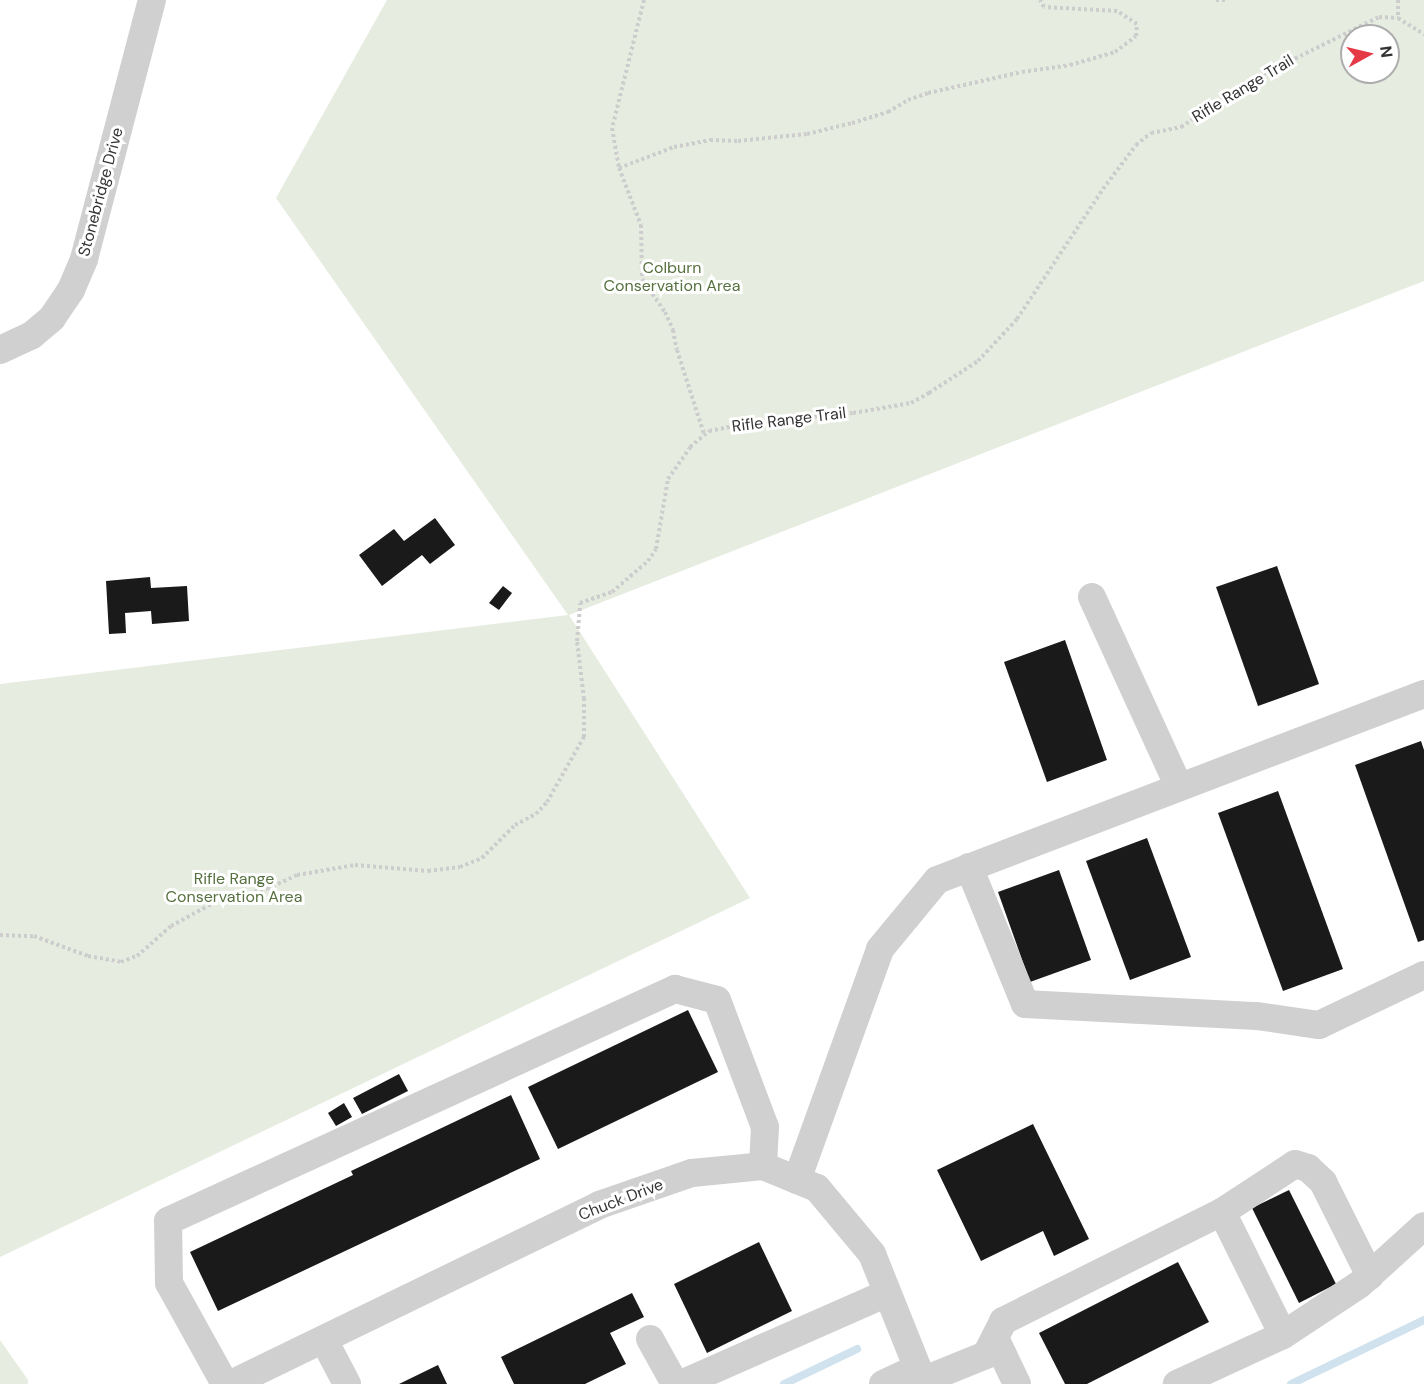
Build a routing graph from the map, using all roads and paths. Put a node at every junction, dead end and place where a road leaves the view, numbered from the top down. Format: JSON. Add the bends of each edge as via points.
{"nodes":[{"id":1,"x":152,"y":0,"type":"edge"},
{"id":2,"x":644,"y":0,"type":"edge"},
{"id":3,"x":1040,"y":0,"type":"edge"},
{"id":4,"x":1216,"y":0,"type":"edge"},
{"id":5,"x":1227,"y":0,"type":"edge"},
{"id":6,"x":1398,"y":0,"type":"edge"},
{"id":7,"x":1398,"y":18,"type":"junction"},
{"id":8,"x":1424,"y":34,"type":"edge"},
{"id":9,"x":619,"y":168,"type":"junction"},
{"id":10,"x":0,"y":350,"type":"edge"},
{"id":11,"x":704,"y":434,"type":"junction"},
{"id":12,"x":1092,"y":597,"type":"dead end"},
{"id":13,"x":1424,"y":694,"type":"edge"},
{"id":14,"x":1179,"y":787,"type":"junction"},
{"id":15,"x":969,"y":867,"type":"junction"},
{"id":16,"x":0,"y":935,"type":"edge"},
{"id":17,"x":1424,"y":975,"type":"edge"},
{"id":18,"x":763,"y":1166,"type":"junction"},
{"id":19,"x":797,"y":1180,"type":"junction"},
{"id":20,"x":1221,"y":1212,"type":"junction"},
{"id":21,"x":1424,"y":1226,"type":"edge"},
{"id":22,"x":1370,"y":1276,"type":"junction"},
{"id":23,"x":887,"y":1293,"type":"junction"},
{"id":24,"x":1283,"y":1335,"type":"junction"},
{"id":25,"x":995,"y":1338,"type":"junction"},
{"id":26,"x":650,"y":1339,"type":"dead end"},
{"id":27,"x":324,"y":1340,"type":"junction"},
{"id":28,"x":921,"y":1378,"type":"edge"},
{"id":29,"x":225,"y":1384,"type":"edge"},
{"id":30,"x":231,"y":1384,"type":"edge"},
{"id":31,"x":347,"y":1384,"type":"edge"},
{"id":32,"x":675,"y":1384,"type":"edge"},
{"id":33,"x":681,"y":1384,"type":"edge"},
{"id":34,"x":883,"y":1384,"type":"edge"},
{"id":35,"x":1017,"y":1384,"type":"edge"},
{"id":36,"x":1178,"y":1384,"type":"edge"}],
"edges":[{"from":1,"to":10,"type":"street","name":"Stonebridge Drive","via":[[84,259],[71,290],[52,318],[32,335]]},
{"from":2,"to":9,"type":"path","via":[[612,128]]},
{"from":3,"to":9,"type":"path","via":[[1044,7],[1117,11],[1134,20],[1137,36],[1115,52],[1070,65],[928,93],[870,119],[807,134],[710,140],[674,147]]},
{"from":4,"to":5,"type":"path"},
{"from":6,"to":7,"type":"path"},
{"from":7,"to":8,"type":"path"},
{"from":7,"to":11,"type":"path","name":"Rifle Range Trail","via":[[1379,17],[1365,23],[1252,80],[1181,127],[1151,133],[1136,144],[1017,319],[978,361],[929,393],[910,403],[853,413],[754,422]]},
{"from":9,"to":11,"type":"path","via":[[641,225],[642,279],[673,330]]},
{"from":11,"to":16,"type":"path","via":[[668,479],[656,549],[648,561],[612,592],[580,603],[577,641],[584,737],[547,802],[536,814],[515,825],[482,858],[460,867],[428,871],[348,865],[297,875],[267,889],[219,900],[171,926],[137,956],[121,962],[88,956],[34,936]]},
{"from":12,"to":14,"type":"street"},
{"from":13,"to":14,"type":"street"},
{"from":14,"to":15,"type":"street"},
{"from":15,"to":17,"type":"street","via":[[1025,1004],[1257,1016],[1319,1025]]},
{"from":15,"to":19,"type":"street","via":[[937,880],[880,949]]},
{"from":18,"to":19,"type":"street","name":"Chuck Drive"},
{"from":18,"to":27,"type":"street","name":"Chuck Drive","via":[[692,1173],[599,1205]]},
{"from":18,"to":29,"type":"street","via":[[765,1127],[717,1000],[675,989],[168,1221],[168,1283]]},
{"from":19,"to":23,"type":"street","name":"Chuck Drive","via":[[817,1188],[872,1254]]},
{"from":20,"to":22,"type":"street","via":[[1295,1164],[1308,1168],[1323,1182]]},
{"from":20,"to":24,"type":"street"},
{"from":20,"to":25,"type":"street","via":[[1003,1321]]},
{"from":21,"to":22,"type":"street"},
{"from":22,"to":24,"type":"street"},
{"from":23,"to":28,"type":"street","name":"Chuck Drive"},
{"from":23,"to":33,"type":"street"},
{"from":24,"to":36,"type":"street"},
{"from":25,"to":28,"type":"street","via":[[986,1355]]},
{"from":25,"to":35,"type":"street"},
{"from":26,"to":32,"type":"street"},
{"from":27,"to":30,"type":"street","name":"Chuck Drive"},
{"from":27,"to":31,"type":"street"},
{"from":28,"to":34,"type":"street"}]}
